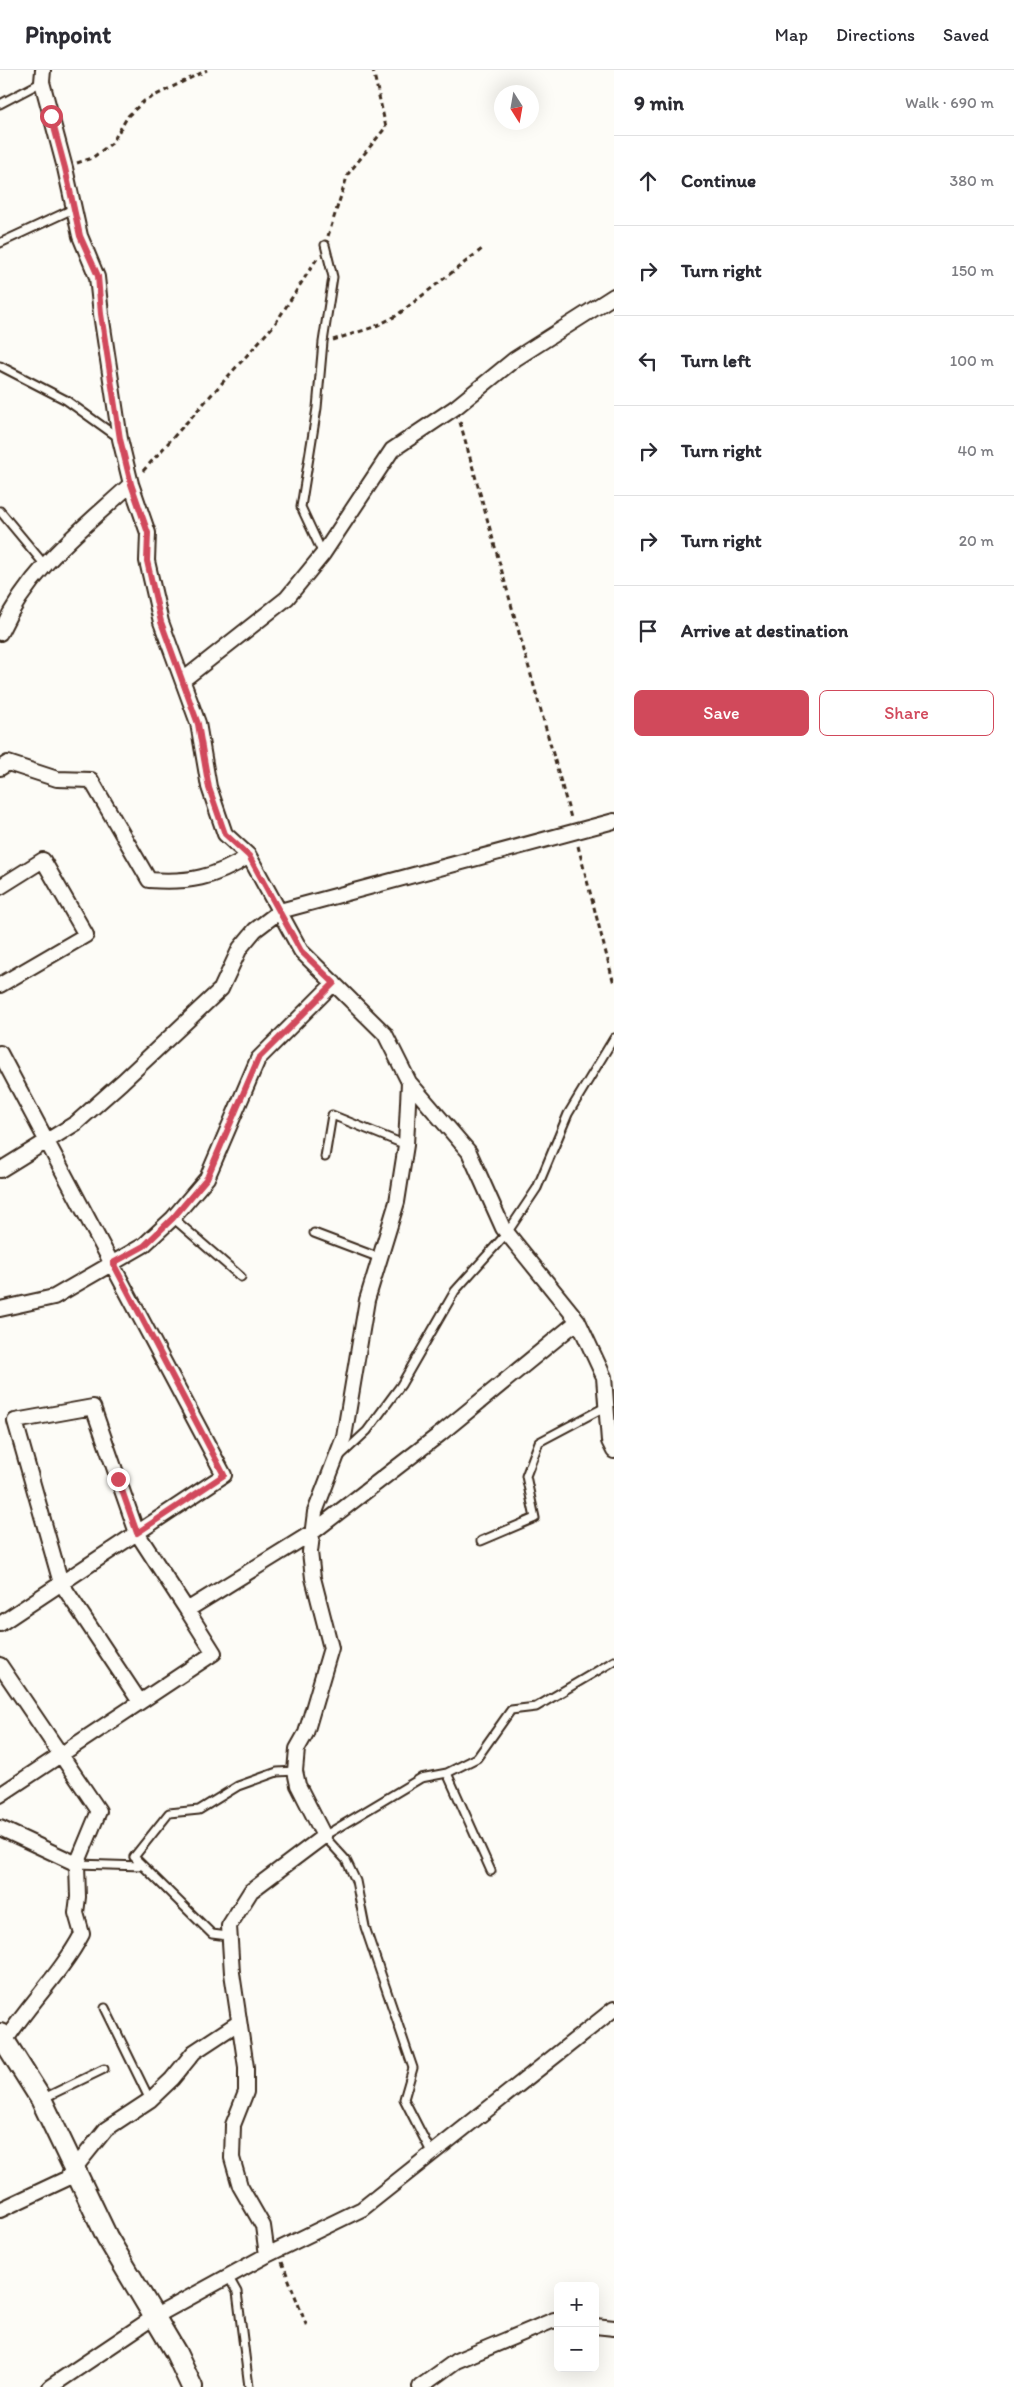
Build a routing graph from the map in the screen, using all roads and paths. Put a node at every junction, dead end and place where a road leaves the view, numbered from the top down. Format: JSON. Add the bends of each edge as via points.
{"nodes":[{"id":1,"x":207,"y":70,"type":"edge"},
{"id":2,"x":373,"y":70,"type":"edge"},
{"id":3,"x":42,"y":76,"type":"edge"},
{"id":4,"x":0,"y":104,"type":"edge"},
{"id":5,"x":65,"y":168,"type":"junction"},
{"id":6,"x":73,"y":209,"type":"junction"},
{"id":7,"x":0,"y":243,"type":"edge"},
{"id":8,"x":325,"y":245,"type":"junction"},
{"id":9,"x":482,"y":249,"type":"dead end"},
{"id":10,"x":614,"y":296,"type":"edge"},
{"id":11,"x":323,"y":342,"type":"junction"},
{"id":12,"x":0,"y":366,"type":"edge"},
{"id":13,"x":456,"y":407,"type":"junction"},
{"id":14,"x":120,"y":439,"type":"junction"},
{"id":15,"x":131,"y":484,"type":"junction"},
{"id":16,"x":0,"y":511,"type":"edge"},
{"id":17,"x":323,"y":554,"type":"junction"},
{"id":18,"x":44,"y":564,"type":"junction"},
{"id":19,"x":0,"y":633,"type":"edge"},
{"id":20,"x":183,"y":680,"type":"junction"},
{"id":21,"x":0,"y":768,"type":"edge"},
{"id":22,"x":614,"y":821,"type":"edge"},
{"id":23,"x":575,"y":832,"type":"junction"},
{"id":24,"x":249,"y":856,"type":"junction"},
{"id":25,"x":0,"y":887,"type":"edge"},
{"id":26,"x":280,"y":912,"type":"junction"},
{"id":27,"x":334,"y":983,"type":"junction"},
{"id":28,"x":614,"y":984,"type":"edge"},
{"id":29,"x":0,"y":985,"type":"edge"},
{"id":30,"x":614,"y":1038,"type":"edge"},
{"id":31,"x":0,"y":1053,"type":"edge"},
{"id":32,"x":409,"y":1082,"type":"junction"},
{"id":33,"x":47,"y":1142,"type":"junction"},
{"id":34,"x":406,"y":1146,"type":"junction"},
{"id":35,"x":325,"y":1157,"type":"dead end"},
{"id":36,"x":0,"y":1170,"type":"edge"},
{"id":37,"x":173,"y":1218,"type":"junction"},
{"id":38,"x":314,"y":1233,"type":"dead end"},
{"id":39,"x":507,"y":1233,"type":"junction"},
{"id":40,"x":380,"y":1258,"type":"junction"},
{"id":41,"x":113,"y":1263,"type":"junction"},
{"id":42,"x":241,"y":1277,"type":"dead end"},
{"id":43,"x":0,"y":1308,"type":"edge"},
{"id":44,"x":578,"y":1321,"type":"junction"},
{"id":45,"x":609,"y":1376,"type":"edge"},
{"id":46,"x":605,"y":1407,"type":"junction"},
{"id":47,"x":614,"y":1451,"type":"edge"},
{"id":48,"x":334,"y":1463,"type":"junction"},
{"id":49,"x":313,"y":1532,"type":"junction"},
{"id":50,"x":137,"y":1533,"type":"junction"},
{"id":51,"x":481,"y":1541,"type":"dead end"},
{"id":52,"x":61,"y":1583,"type":"junction"},
{"id":53,"x":187,"y":1610,"type":"junction"},
{"id":54,"x":0,"y":1624,"type":"edge"},
{"id":55,"x":614,"y":1661,"type":"edge"},
{"id":56,"x":0,"y":1665,"type":"edge"},
{"id":57,"x":140,"y":1702,"type":"junction"},
{"id":58,"x":61,"y":1754,"type":"junction"},
{"id":59,"x":295,"y":1771,"type":"junction"},
{"id":60,"x":447,"y":1773,"type":"junction"},
{"id":61,"x":0,"y":1795,"type":"edge"},
{"id":62,"x":0,"y":1828,"type":"edge"},
{"id":63,"x":324,"y":1836,"type":"junction"},
{"id":64,"x":77,"y":1864,"type":"junction"},
{"id":65,"x":142,"y":1866,"type":"junction"},
{"id":66,"x":491,"y":1870,"type":"dead end"},
{"id":67,"x":228,"y":1936,"type":"junction"},
{"id":68,"x":105,"y":2008,"type":"dead end"},
{"id":69,"x":614,"y":2009,"type":"edge"},
{"id":70,"x":238,"y":2023,"type":"junction"},
{"id":71,"x":3,"y":2038,"type":"edge"},
{"id":72,"x":104,"y":2069,"type":"dead end"},
{"id":73,"x":41,"y":2099,"type":"junction"},
{"id":74,"x":150,"y":2100,"type":"junction"},
{"id":75,"x":432,"y":2154,"type":"junction"},
{"id":76,"x":75,"y":2167,"type":"junction"},
{"id":77,"x":0,"y":2210,"type":"edge"},
{"id":78,"x":270,"y":2253,"type":"junction"},
{"id":79,"x":228,"y":2276,"type":"junction"},
{"id":80,"x":154,"y":2317,"type":"junction"},
{"id":81,"x":554,"y":2320,"type":"edge"},
{"id":82,"x":599,"y":2326,"type":"edge"},
{"id":83,"x":307,"y":2327,"type":"dead end"},
{"id":84,"x":614,"y":2328,"type":"edge"},
{"id":85,"x":51,"y":2386,"type":"edge"},
{"id":86,"x":192,"y":2387,"type":"edge"},
{"id":87,"x":249,"y":2387,"type":"edge"},
{"id":88,"x":420,"y":2387,"type":"edge"}],
"edges":[{"from":1,"to":5,"type":"path","via":[[144,101],[128,116],[112,143],[92,158]]},
{"from":2,"to":8,"type":"path","via":[[386,127],[348,174]]},
{"from":3,"to":4,"type":"lane"},
{"from":3,"to":5,"type":"street"},
{"from":5,"to":6,"type":"street"},
{"from":6,"to":7,"type":"lane"},
{"from":6,"to":14,"type":"street","via":[[80,236],[98,276]]},
{"from":8,"to":11,"type":"lane","via":[[333,278]]},
{"from":8,"to":15,"type":"path","via":[[275,324]]},
{"from":9,"to":11,"type":"path","via":[[396,316],[374,327]]},
{"from":10,"to":13,"type":"street","via":[[515,359]]},
{"from":11,"to":17,"type":"lane","via":[[317,408],[301,507]]},
{"from":12,"to":14,"type":"lane","via":[[66,400]]},
{"from":13,"to":17,"type":"street","via":[[392,450]]},
{"from":13,"to":23,"type":"path"},
{"from":14,"to":15,"type":"street"},
{"from":15,"to":18,"type":"street"},
{"from":15,"to":20,"type":"street","via":[[148,533],[147,561],[161,622]]},
{"from":16,"to":18,"type":"lane"},
{"from":17,"to":20,"type":"street","via":[[287,598]]},
{"from":18,"to":19,"type":"street","via":[[12,608]]},
{"from":20,"to":24,"type":"street","via":[[198,724],[209,788],[225,834]]},
{"from":21,"to":24,"type":"street","via":[[8,763],[57,779],[91,780],[149,880],[198,880],[232,867]]},
{"from":22,"to":23,"type":"street"},
{"from":23,"to":26,"type":"street"},
{"from":23,"to":28,"type":"path"},
{"from":24,"to":26,"type":"street"},
{"from":25,"to":29,"type":"street","via":[[42,860],[86,934]]},
{"from":26,"to":27,"type":"street","via":[[301,951]]},
{"from":26,"to":33,"type":"street","via":[[254,930],[240,948],[220,989],[76,1123]]},
{"from":27,"to":32,"type":"street","via":[[385,1034]]},
{"from":27,"to":37,"type":"street","via":[[258,1059],[207,1178]]},
{"from":30,"to":39,"type":"lane","via":[[568,1114],[537,1188]]},
{"from":31,"to":33,"type":"street"},
{"from":32,"to":34,"type":"street"},
{"from":32,"to":39,"type":"street","via":[[469,1152]]},
{"from":33,"to":36,"type":"street"},
{"from":33,"to":41,"type":"street"},
{"from":34,"to":35,"type":"lane","via":[[332,1115]]},
{"from":34,"to":40,"type":"street","via":[[397,1202]]},
{"from":37,"to":41,"type":"street","via":[[144,1246]]},
{"from":37,"to":42,"type":"lane"},
{"from":38,"to":40,"type":"lane"},
{"from":39,"to":44,"type":"street"},
{"from":39,"to":48,"type":"lane","via":[[455,1291],[401,1385],[368,1431]]},
{"from":40,"to":48,"type":"street","via":[[359,1337],[344,1437]]},
{"from":41,"to":43,"type":"street","via":[[54,1297]]},
{"from":41,"to":50,"type":"street","via":[[224,1475]]},
{"from":44,"to":45,"type":"street"},
{"from":44,"to":49,"type":"street"},
{"from":45,"to":46,"type":"street"},
{"from":46,"to":47,"type":"street","via":[[609,1441]]},
{"from":46,"to":51,"type":"lane","via":[[539,1442],[526,1476],[535,1518]]},
{"from":48,"to":49,"type":"street","via":[[315,1512]]},
{"from":49,"to":53,"type":"street"},
{"from":49,"to":59,"type":"street","via":[[310,1552],[313,1578],[331,1648],[306,1733],[297,1749]]},
{"from":50,"to":52,"type":"street"},
{"from":50,"to":52,"type":"street","via":[[93,1406],[15,1421]]},
{"from":50,"to":53,"type":"street"},
{"from":52,"to":54,"type":"street"},
{"from":52,"to":57,"type":"street"},
{"from":53,"to":57,"type":"street","via":[[214,1653]]},
{"from":55,"to":60,"type":"lane","via":[[536,1707],[511,1710],[477,1758]]},
{"from":56,"to":58,"type":"street"},
{"from":57,"to":58,"type":"street"},
{"from":58,"to":61,"type":"street"},
{"from":58,"to":64,"type":"street","via":[[99,1811]]},
{"from":59,"to":63,"type":"street","via":[[298,1785]]},
{"from":59,"to":65,"type":"lane","via":[[277,1772],[238,1786],[199,1810],[169,1812],[134,1857]]},
{"from":60,"to":63,"type":"lane","via":[[421,1778]]},
{"from":60,"to":66,"type":"lane"},
{"from":62,"to":64,"type":"street"},
{"from":63,"to":67,"type":"street","via":[[251,1891],[229,1926]]},
{"from":63,"to":75,"type":"lane","via":[[346,1860],[356,1881],[365,1927],[413,2068],[404,2099]]},
{"from":64,"to":65,"type":"lane"},
{"from":64,"to":71,"type":"street","via":[[76,1912],[82,1934],[74,1950]]},
{"from":65,"to":67,"type":"lane","via":[[212,1934]]},
{"from":67,"to":70,"type":"street"},
{"from":68,"to":74,"type":"lane"},
{"from":69,"to":75,"type":"street"},
{"from":70,"to":74,"type":"street","via":[[194,2052]]},
{"from":70,"to":78,"type":"street","via":[[246,2067],[246,2092],[233,2125],[232,2158],[240,2186],[263,2226]]},
{"from":71,"to":73,"type":"street"},
{"from":72,"to":73,"type":"lane"},
{"from":73,"to":76,"type":"street"},
{"from":74,"to":76,"type":"street","via":[[106,2129]]},
{"from":75,"to":78,"type":"street","via":[[362,2209]]},
{"from":76,"to":77,"type":"street","via":[[66,2178]]},
{"from":76,"to":80,"type":"street","via":[[107,2237]]},
{"from":78,"to":79,"type":"street"},
{"from":78,"to":83,"type":"path","via":[[283,2264],[290,2278],[298,2309]]},
{"from":79,"to":80,"type":"street"},
{"from":79,"to":87,"type":"lane","via":[[236,2292]]},
{"from":80,"to":85,"type":"street"},
{"from":80,"to":86,"type":"street"},
{"from":81,"to":88,"type":"street","via":[[456,2361]]},
{"from":82,"to":84,"type":"street"}]}
